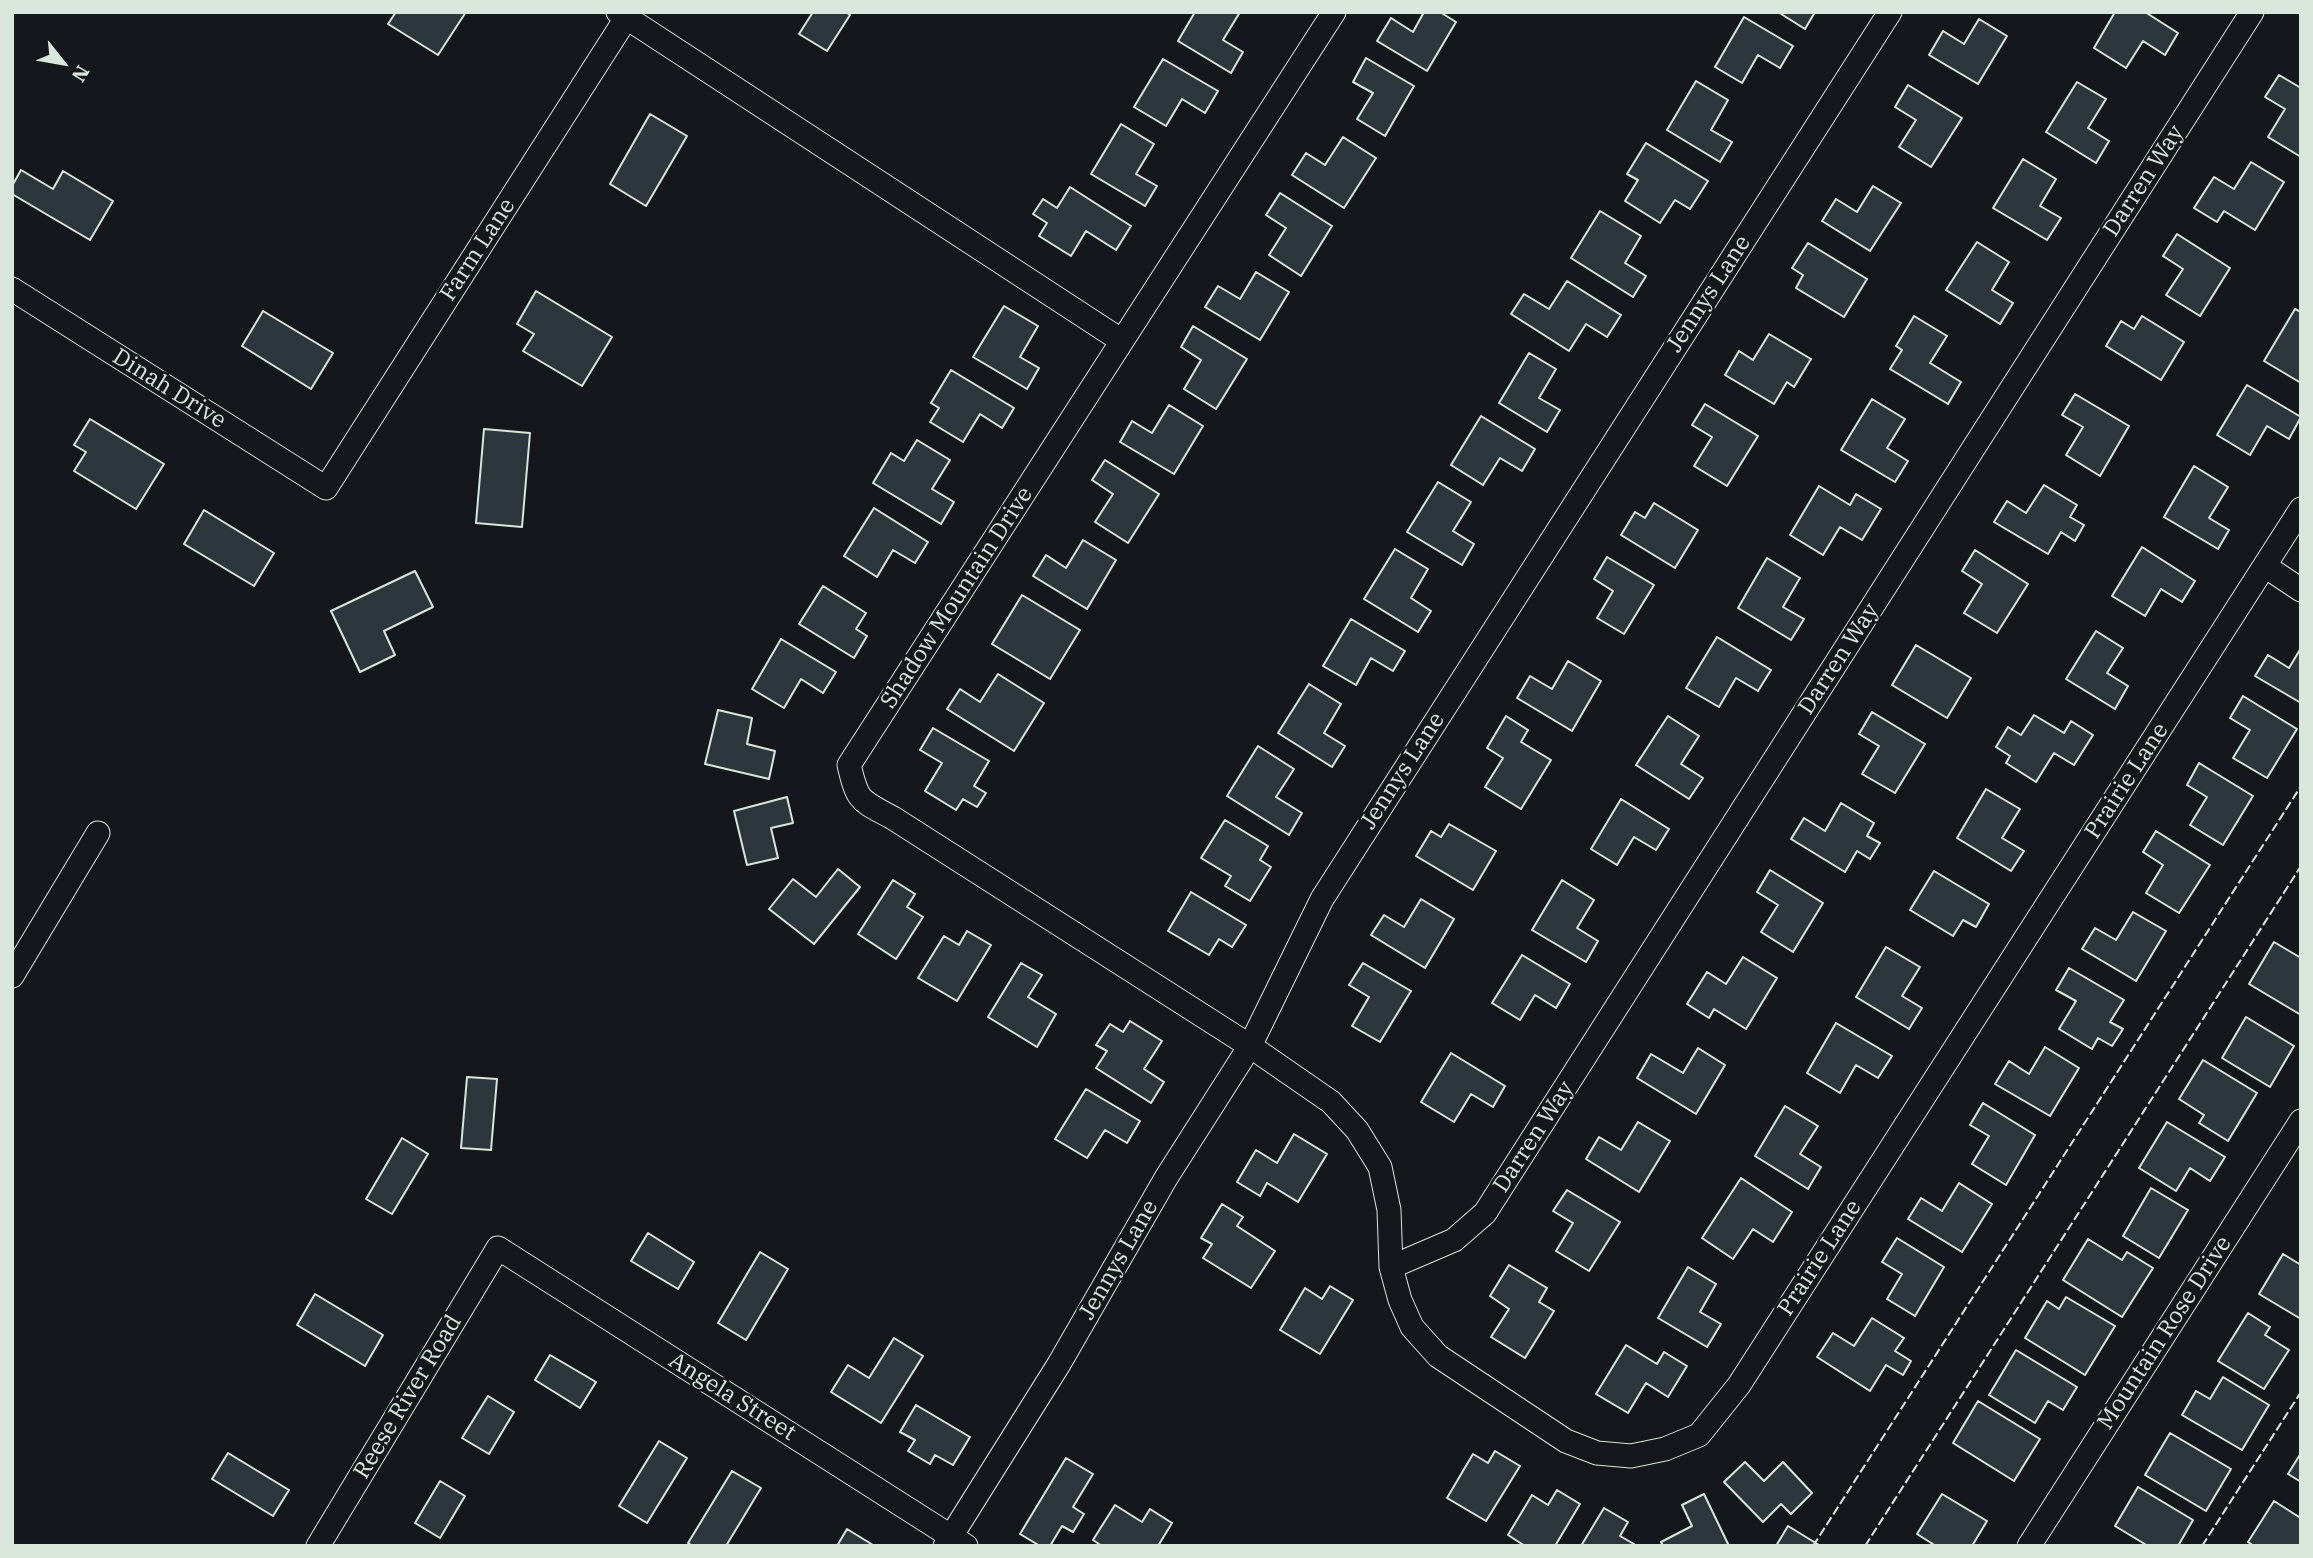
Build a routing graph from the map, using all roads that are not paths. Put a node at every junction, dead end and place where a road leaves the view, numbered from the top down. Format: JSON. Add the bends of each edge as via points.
{"nodes":[{"id":1,"x":1334,"y":12,"type":"edge"},
{"id":2,"x":1889,"y":12,"type":"edge"},
{"id":3,"x":2252,"y":12,"type":"edge"},
{"id":4,"x":625,"y":14,"type":"edge"},
{"id":5,"x":12,"y":289,"type":"edge"},
{"id":6,"x":1122,"y":341,"type":"junction"},
{"id":7,"x":326,"y":488,"type":"joint"},
{"id":8,"x":2301,"y":509,"type":"edge"},
{"id":9,"x":2264,"y":566,"type":"junction"},
{"id":10,"x":2301,"y":590,"type":"edge"},
{"id":11,"x":98,"y":833,"type":"dead end"},
{"id":12,"x":12,"y":976,"type":"edge"},
{"id":13,"x":1250,"y":1046,"type":"junction"},
{"id":14,"x":2301,"y":1121,"type":"edge"},
{"id":15,"x":498,"y":1248,"type":"joint"},
{"id":16,"x":1391,"y":1267,"type":"junction"},
{"id":17,"x":954,"y":1543,"type":"edge"},
{"id":18,"x":318,"y":1546,"type":"edge"},
{"id":19,"x":2029,"y":1546,"type":"edge"}],
"edges":[{"from":1,"to":6,"type":"street","name":"Shadow Mountain Drive"},
{"from":2,"to":13,"type":"street","name":"Jennys Lane","via":[[1322,899]]},
{"from":3,"to":16,"type":"street","name":"Darren Way","via":[[1485,1213],[1454,1240]]},
{"from":4,"to":6,"type":"street"},
{"from":4,"to":7,"type":"street","name":"Farm Lane"},
{"from":5,"to":7,"type":"street","name":"Dinah Drive"},
{"from":6,"to":13,"type":"street","name":"Shadow Mountain Drive","via":[[849,765],[855,792],[865,802]]},
{"from":8,"to":9,"type":"street","name":"Prairie Lane"},
{"from":9,"to":10,"type":"street"},
{"from":9,"to":16,"type":"street","name":"Prairie Lane","via":[[1739,1385],[1699,1435],[1631,1456],[1597,1453],[1566,1441],[1438,1356],[1412,1327]]},
{"from":11,"to":12,"type":"street"},
{"from":13,"to":16,"type":"street","name":"Prairie Lane","via":[[1331,1102],[1357,1130],[1380,1167],[1389,1210]]},
{"from":13,"to":17,"type":"street","name":"Jennys Lane","via":[[1166,1178]]},
{"from":14,"to":19,"type":"street","name":"Mountain Rose Drive"},
{"from":15,"to":17,"type":"street","name":"Angela Street"},
{"from":15,"to":18,"type":"street","name":"Reese River Road"}]}
